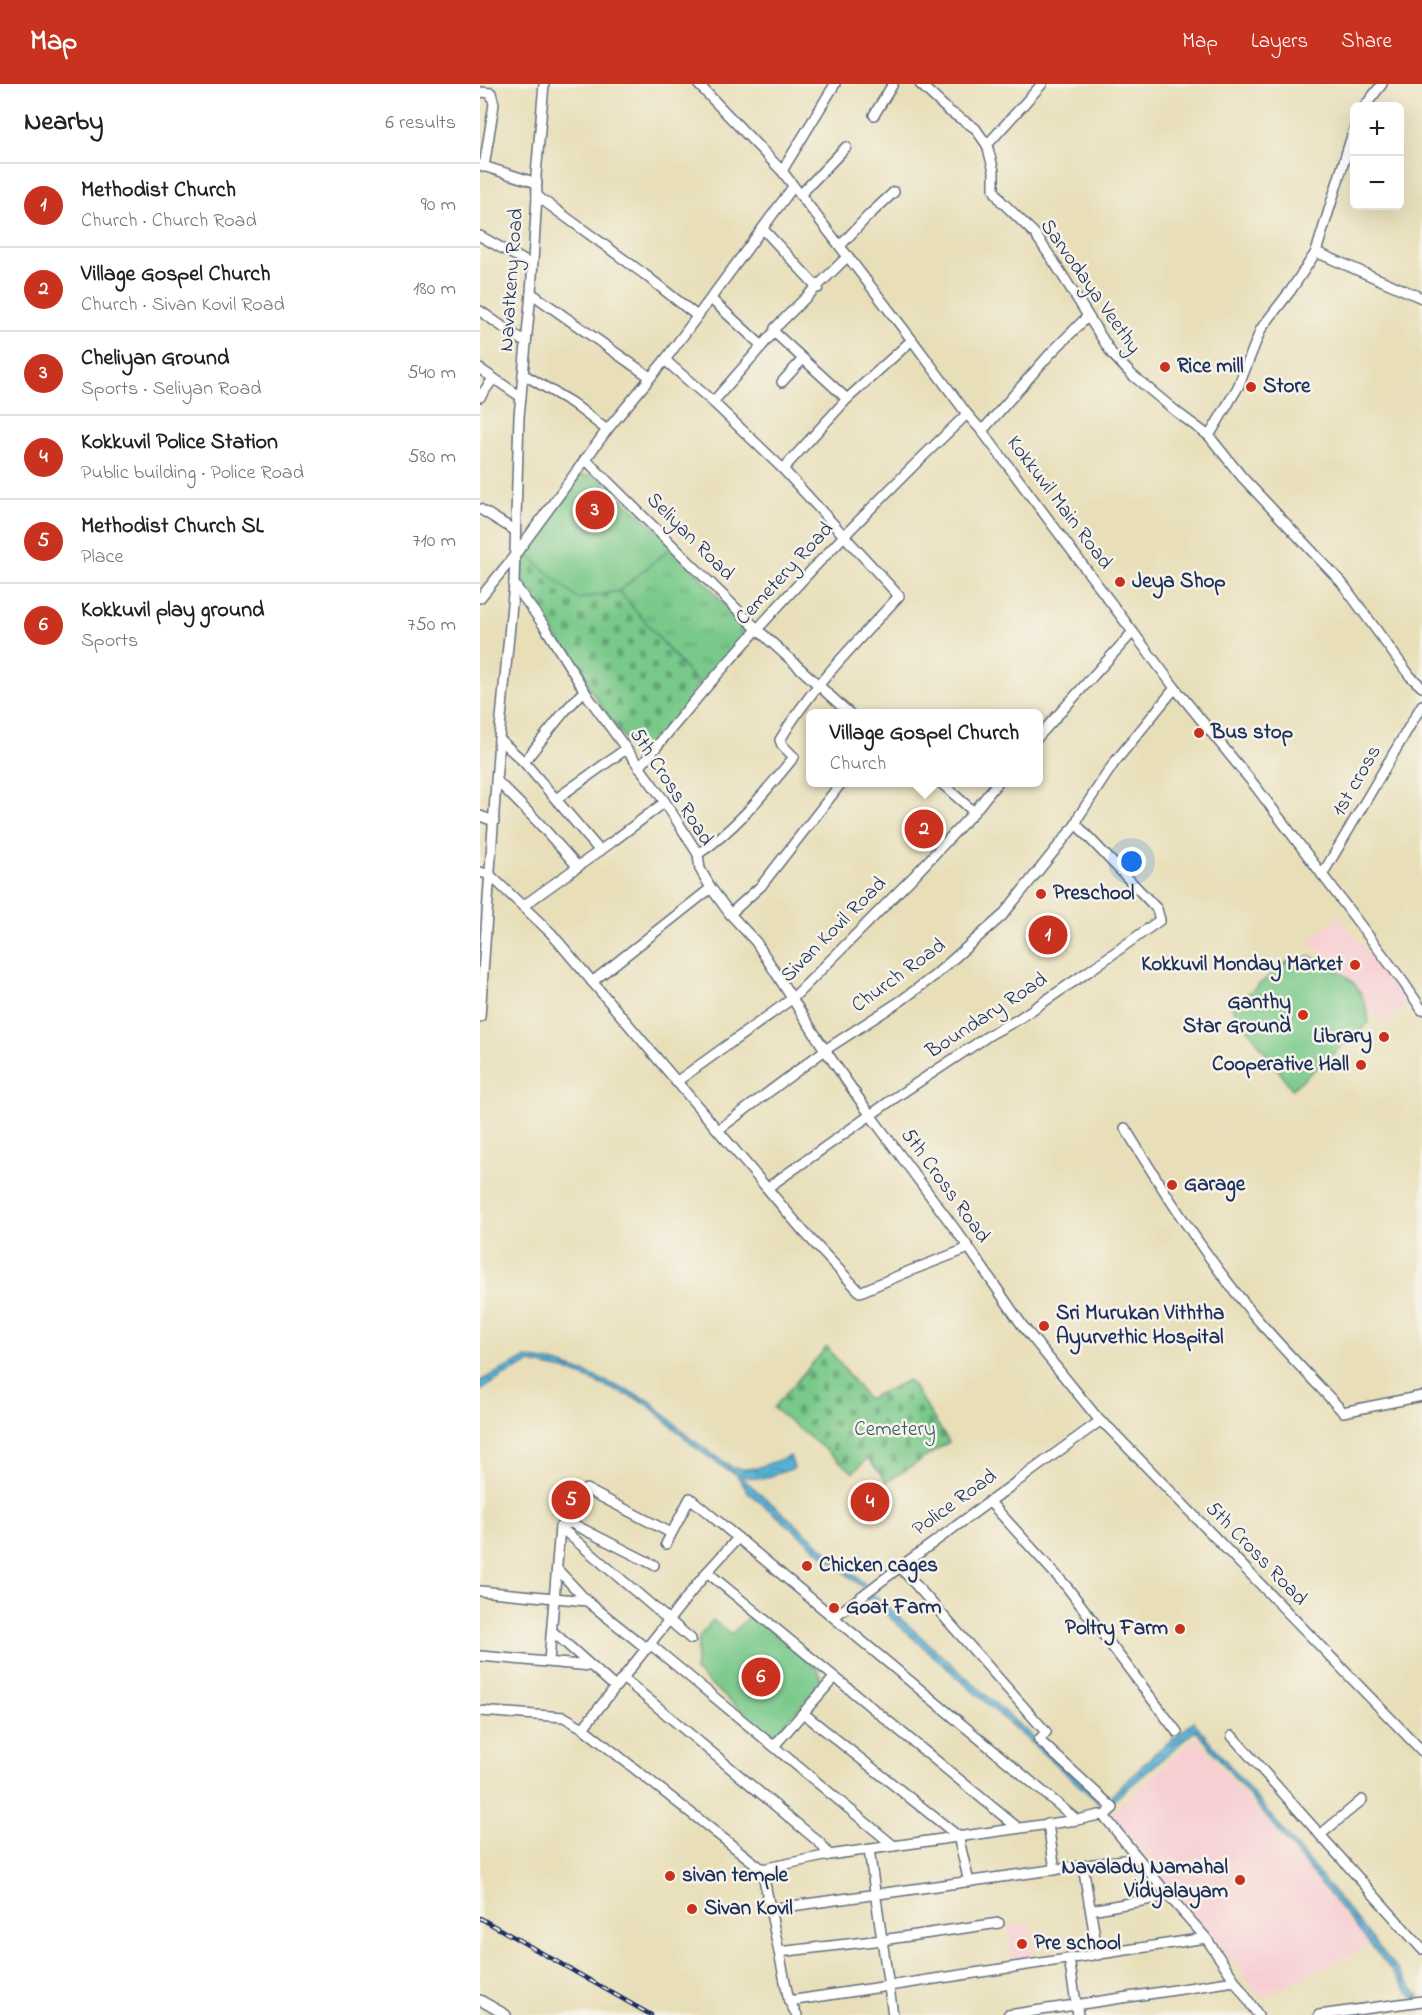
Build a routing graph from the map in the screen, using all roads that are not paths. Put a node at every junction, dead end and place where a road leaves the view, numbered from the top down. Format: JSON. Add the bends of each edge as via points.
{"nodes":[{"id":1,"x":544,"y":84,"type":"edge"},
{"id":2,"x":698,"y":84,"type":"edge"},
{"id":3,"x":835,"y":84,"type":"edge"},
{"id":4,"x":893,"y":84,"type":"edge"},
{"id":5,"x":920,"y":84,"type":"edge"},
{"id":6,"x":1042,"y":84,"type":"edge"},
{"id":7,"x":1382,"y":84,"type":"edge"},
{"id":8,"x":480,"y":92,"type":"edge"},
{"id":9,"x":1368,"y":102,"type":"edge"},
{"id":10,"x":874,"y":115,"type":"dead end"},
{"id":11,"x":1350,"y":142,"type":"edge"},
{"id":12,"x":987,"y":145,"type":"junction"},
{"id":13,"x":846,"y":147,"type":"dead end"},
{"id":14,"x":482,"y":166,"type":"edge"},
{"id":15,"x":782,"y":171,"type":"junction"},
{"id":16,"x":537,"y":183,"type":"junction"},
{"id":17,"x":793,"y":187,"type":"junction"},
{"id":18,"x":894,"y":192,"type":"dead end"},
{"id":19,"x":800,"y":195,"type":"junction"},
{"id":20,"x":537,"y":196,"type":"junction"},
{"id":21,"x":763,"y":229,"type":"junction"},
{"id":22,"x":480,"y":236,"type":"edge"},
{"id":23,"x":840,"y":246,"type":"junction"},
{"id":24,"x":1316,"y":252,"type":"junction"},
{"id":25,"x":848,"y":256,"type":"junction"},
{"id":26,"x":532,"y":266,"type":"junction"},
{"id":27,"x":818,"y":288,"type":"junction"},
{"id":28,"x":531,"y":293,"type":"junction"},
{"id":29,"x":1422,"y":298,"type":"edge"},
{"id":30,"x":711,"y":299,"type":"junction"},
{"id":31,"x":480,"y":311,"type":"edge"},
{"id":32,"x":697,"y":316,"type":"junction"},
{"id":33,"x":1087,"y":317,"type":"junction"},
{"id":34,"x":774,"y":332,"type":"junction"},
{"id":35,"x":912,"y":340,"type":"junction"},
{"id":36,"x":526,"y":343,"type":"junction"},
{"id":37,"x":761,"y":345,"type":"junction"},
{"id":38,"x":803,"y":359,"type":"junction"},
{"id":39,"x":665,"y":360,"type":"junction"},
{"id":40,"x":480,"y":369,"type":"edge"},
{"id":41,"x":523,"y":374,"type":"junction"},
{"id":42,"x":650,"y":377,"type":"junction"},
{"id":43,"x":493,"y":379,"type":"junction"},
{"id":44,"x":782,"y":382,"type":"dead end"},
{"id":45,"x":480,"y":397,"type":"edge"},
{"id":46,"x":521,"y":397,"type":"junction"},
{"id":47,"x":847,"y":399,"type":"junction"},
{"id":48,"x":713,"y":402,"type":"junction"},
{"id":49,"x":967,"y":414,"type":"junction"},
{"id":50,"x":607,"y":430,"type":"junction"},
{"id":51,"x":982,"y":431,"type":"junction"},
{"id":52,"x":1209,"y":436,"type":"junction"},
{"id":53,"x":585,"y":459,"type":"junction"},
{"id":54,"x":783,"y":469,"type":"junction"},
{"id":55,"x":480,"y":509,"type":"edge"},
{"id":56,"x":514,"y":530,"type":"junction"},
{"id":57,"x":846,"y":535,"type":"junction"},
{"id":58,"x":515,"y":555,"type":"junction"},
{"id":59,"x":514,"y":584,"type":"junction"},
{"id":60,"x":480,"y":598,"type":"edge"},
{"id":61,"x":756,"y":628,"type":"junction"},
{"id":62,"x":1132,"y":633,"type":"junction"},
{"id":63,"x":819,"y":687,"type":"junction"},
{"id":64,"x":1422,"y":687,"type":"edge"},
{"id":65,"x":1175,"y":688,"type":"junction"},
{"id":66,"x":584,"y":691,"type":"junction"},
{"id":67,"x":1422,"y":705,"type":"edge"},
{"id":68,"x":844,"y":709,"type":"edge"},
{"id":69,"x":1043,"y":731,"type":"edge"},
{"id":70,"x":499,"y":740,"type":"junction"},
{"id":71,"x":626,"y":749,"type":"junction"},
{"id":72,"x":524,"y":762,"type":"junction"},
{"id":73,"x":639,"y":768,"type":"junction"},
{"id":74,"x":496,"y":780,"type":"junction"},
{"id":75,"x":839,"y":787,"type":"edge"},
{"id":76,"x":945,"y":787,"type":"edge"},
{"id":77,"x":995,"y":787,"type":"edge"},
{"id":78,"x":556,"y":799,"type":"junction"},
{"id":79,"x":665,"y":802,"type":"junction"},
{"id":80,"x":974,"y":812,"type":"junction"},
{"id":81,"x":480,"y":816,"type":"edge"},
{"id":82,"x":494,"y":821,"type":"junction"},
{"id":83,"x":1076,"y":824,"type":"junction"},
{"id":84,"x":600,"y":851,"type":"junction"},
{"id":85,"x":698,"y":854,"type":"junction"},
{"id":86,"x":578,"y":867,"type":"junction"},
{"id":87,"x":480,"y":872,"type":"edge"},
{"id":88,"x":1322,"y":875,"type":"junction"},
{"id":89,"x":490,"y":876,"type":"junction"},
{"id":90,"x":711,"y":888,"type":"junction"},
{"id":91,"x":523,"y":906,"type":"junction"},
{"id":92,"x":730,"y":914,"type":"junction"},
{"id":93,"x":483,"y":932,"type":"edge"},
{"id":94,"x":592,"y":982,"type":"junction"},
{"id":95,"x":793,"y":998,"type":"junction"},
{"id":96,"x":480,"y":1009,"type":"edge"},
{"id":97,"x":1422,"y":1010,"type":"edge"},
{"id":98,"x":480,"y":1017,"type":"edge"},
{"id":99,"x":825,"y":1050,"type":"junction"},
{"id":100,"x":676,"y":1082,"type":"junction"},
{"id":101,"x":871,"y":1116,"type":"junction"},
{"id":102,"x":1125,"y":1128,"type":"dead end"},
{"id":103,"x":718,"y":1130,"type":"junction"},
{"id":104,"x":767,"y":1188,"type":"junction"},
{"id":105,"x":969,"y":1248,"type":"junction"},
{"id":106,"x":1422,"y":1396,"type":"edge"},
{"id":107,"x":1100,"y":1421,"type":"junction"},
{"id":108,"x":586,"y":1489,"type":"dead end"},
{"id":109,"x":988,"y":1502,"type":"junction"},
{"id":110,"x":560,"y":1527,"type":"junction"},
{"id":111,"x":671,"y":1533,"type":"junction"},
{"id":112,"x":738,"y":1538,"type":"junction"},
{"id":113,"x":666,"y":1544,"type":"dead end"},
{"id":114,"x":654,"y":1566,"type":"dead end"},
{"id":115,"x":900,"y":1567,"type":"junction"},
{"id":116,"x":557,"y":1569,"type":"junction"},
{"id":117,"x":707,"y":1572,"type":"junction"},
{"id":118,"x":480,"y":1591,"type":"edge"},
{"id":119,"x":555,"y":1597,"type":"junction"},
{"id":120,"x":587,"y":1601,"type":"junction"},
{"id":121,"x":834,"y":1617,"type":"junction"},
{"id":122,"x":668,"y":1622,"type":"junction"},
{"id":123,"x":552,"y":1631,"type":"junction"},
{"id":124,"x":691,"y":1639,"type":"dead end"},
{"id":125,"x":648,"y":1646,"type":"junction"},
{"id":126,"x":480,"y":1656,"type":"edge"},
{"id":127,"x":549,"y":1661,"type":"junction"},
{"id":128,"x":591,"y":1666,"type":"junction"},
{"id":129,"x":623,"y":1678,"type":"junction"},
{"id":130,"x":834,"y":1678,"type":"junction"},
{"id":131,"x":615,"y":1687,"type":"junction"},
{"id":132,"x":480,"y":1711,"type":"edge"},
{"id":133,"x":803,"y":1713,"type":"junction"},
{"id":134,"x":583,"y":1728,"type":"junction"},
{"id":135,"x":1177,"y":1732,"type":"dead end"},
{"id":136,"x":1232,"y":1736,"type":"dead end"},
{"id":137,"x":774,"y":1746,"type":"junction"},
{"id":138,"x":1422,"y":1751,"type":"edge"},
{"id":139,"x":1362,"y":1800,"type":"dead end"},
{"id":140,"x":1104,"y":1816,"type":"junction"},
{"id":141,"x":1077,"y":1820,"type":"junction"},
{"id":142,"x":1048,"y":1824,"type":"junction"},
{"id":143,"x":1018,"y":1828,"type":"junction"},
{"id":144,"x":1320,"y":1835,"type":"junction"},
{"id":145,"x":958,"y":1836,"type":"junction"},
{"id":146,"x":894,"y":1846,"type":"junction"},
{"id":147,"x":869,"y":1850,"type":"junction"},
{"id":148,"x":829,"y":1855,"type":"junction"},
{"id":149,"x":1138,"y":1858,"type":"junction"},
{"id":150,"x":1083,"y":1866,"type":"junction"},
{"id":151,"x":762,"y":1869,"type":"junction"},
{"id":152,"x":1055,"y":1870,"type":"junction"},
{"id":153,"x":969,"y":1882,"type":"junction"},
{"id":154,"x":875,"y":1895,"type":"junction"},
{"id":155,"x":1169,"y":1896,"type":"junction"},
{"id":156,"x":770,"y":1909,"type":"junction"},
{"id":157,"x":1091,"y":1910,"type":"junction"},
{"id":158,"x":999,"y":1923,"type":"dead end"},
{"id":159,"x":1206,"y":1938,"type":"junction"},
{"id":160,"x":882,"y":1940,"type":"junction"},
{"id":161,"x":1422,"y":1949,"type":"edge"},
{"id":162,"x":779,"y":1952,"type":"junction"},
{"id":163,"x":1098,"y":1955,"type":"junction"},
{"id":164,"x":1069,"y":1959,"type":"junction"},
{"id":165,"x":1235,"y":1981,"type":"junction"},
{"id":166,"x":889,"y":1984,"type":"junction"},
{"id":167,"x":480,"y":2000,"type":"edge"},
{"id":168,"x":789,"y":2001,"type":"junction"},
{"id":169,"x":1422,"y":2001,"type":"edge"},
{"id":170,"x":1077,"y":2010,"type":"edge"},
{"id":171,"x":506,"y":2015,"type":"edge"},
{"id":172,"x":797,"y":2015,"type":"edge"},
{"id":173,"x":893,"y":2015,"type":"edge"},
{"id":174,"x":1008,"y":2015,"type":"edge"},
{"id":175,"x":1258,"y":2015,"type":"edge"},
{"id":176,"x":1318,"y":2015,"type":"edge"}],
"edges":[{"from":1,"to":16,"type":"street","name":"Navatkeny Road"},
{"from":2,"to":15,"type":"street","name":"Kokkuvil Main Road"},
{"from":3,"to":15,"type":"street"},
{"from":4,"to":10,"type":"street"},
{"from":5,"to":12,"type":"street","name":"Sarvodaya Veethy","via":[[975,128]]},
{"from":6,"to":12,"type":"street"},
{"from":7,"to":9,"type":"street"},
{"from":8,"to":14,"type":"street","via":[[491,93],[494,104]]},
{"from":11,"to":24,"type":"street"},
{"from":12,"to":33,"type":"street","name":"Sarvodaya Veethy","via":[[994,190],[1000,201],[1035,234]]},
{"from":13,"to":19,"type":"street"},
{"from":14,"to":16,"type":"street"},
{"from":15,"to":17,"type":"street","name":"Kokkuvil Main Road"},
{"from":16,"to":20,"type":"street","name":"Navatkeny Road"},
{"from":17,"to":19,"type":"street","name":"Kokkuvil Main Road"},
{"from":17,"to":21,"type":"street"},
{"from":18,"to":23,"type":"street"},
{"from":19,"to":23,"type":"street","name":"Kokkuvil Main Road"},
{"from":20,"to":26,"type":"street","name":"Navatkeny Road"},
{"from":20,"to":32,"type":"street"},
{"from":21,"to":27,"type":"street"},
{"from":21,"to":30,"type":"street"},
{"from":22,"to":26,"type":"street"},
{"from":23,"to":25,"type":"street","name":"Kokkuvil Main Road"},
{"from":24,"to":29,"type":"street"},
{"from":24,"to":52,"type":"street","via":[[1261,329],[1238,387]]},
{"from":25,"to":27,"type":"street"},
{"from":25,"to":35,"type":"street","name":"Kokkuvil Main Road"},
{"from":26,"to":28,"type":"street","name":"Navatkeny Road"},
{"from":27,"to":34,"type":"street"},
{"from":28,"to":36,"type":"street","name":"Navatkeny Road"},
{"from":28,"to":42,"type":"street"},
{"from":30,"to":32,"type":"street"},
{"from":30,"to":37,"type":"street"},
{"from":31,"to":36,"type":"street"},
{"from":32,"to":39,"type":"street"},
{"from":33,"to":51,"type":"street"},
{"from":33,"to":52,"type":"street","name":"Sarvodaya Veethy","via":[[1131,374]]},
{"from":34,"to":37,"type":"street"},
{"from":34,"to":38,"type":"street"},
{"from":35,"to":47,"type":"street"},
{"from":35,"to":49,"type":"street","name":"Kokkuvil Main Road"},
{"from":36,"to":41,"type":"street","name":"Navatkeny Road"},
{"from":37,"to":48,"type":"street"},
{"from":38,"to":44,"type":"street"},
{"from":38,"to":47,"type":"street"},
{"from":39,"to":42,"type":"street"},
{"from":39,"to":48,"type":"street"},
{"from":40,"to":43,"type":"street"},
{"from":41,"to":46,"type":"street","name":"Navatkeny Road"},
{"from":41,"to":50,"type":"street","via":[[572,403]]},
{"from":42,"to":50,"type":"street"},
{"from":43,"to":45,"type":"street"},
{"from":43,"to":46,"type":"street"},
{"from":46,"to":56,"type":"street","name":"Navatkeny Road"},
{"from":47,"to":54,"type":"street"},
{"from":48,"to":54,"type":"street"},
{"from":49,"to":51,"type":"street","name":"Kokkuvil Main Road"},
{"from":49,"to":57,"type":"street","name":"Cemetery Road"},
{"from":50,"to":53,"type":"street"},
{"from":51,"to":62,"type":"street","name":"Kokkuvil Main Road"},
{"from":52,"to":64,"type":"street","name":"Sarvodaya Veethy","via":[[1242,477],[1342,583]]},
{"from":53,"to":58,"type":"street"},
{"from":53,"to":61,"type":"street","name":"Seliyan Road"},
{"from":54,"to":57,"type":"street"},
{"from":55,"to":56,"type":"street"},
{"from":56,"to":58,"type":"street","name":"Navatkeny Road"},
{"from":57,"to":61,"type":"street","name":"Cemetery Road"},
{"from":57,"to":63,"type":"street","via":[[899,596]]},
{"from":58,"to":59,"type":"street","name":"Navatkeny Road"},
{"from":58,"to":60,"type":"street"},
{"from":59,"to":66,"type":"street","name":"5th Cross Road"},
{"from":59,"to":70,"type":"street","name":"Navatkeny Road"},
{"from":61,"to":63,"type":"street","name":"Seliyan Road"},
{"from":61,"to":73,"type":"street","name":"Cemetery Road"},
{"from":62,"to":65,"type":"street","name":"Kokkuvil Main Road"},
{"from":62,"to":69,"type":"street"},
{"from":63,"to":68,"type":"street","name":"Seliyan Road"},
{"from":63,"to":85,"type":"street","via":[[780,740],[794,757],[718,840]]},
{"from":65,"to":83,"type":"street","via":[[1114,763]]},
{"from":65,"to":88,"type":"street","name":"Kokkuvil Main Road"},
{"from":66,"to":71,"type":"street","name":"5th Cross Road"},
{"from":66,"to":72,"type":"street"},
{"from":67,"to":88,"type":"street","name":"1st cross"},
{"from":70,"to":72,"type":"street"},
{"from":70,"to":74,"type":"street","name":"Navatkeny Road"},
{"from":71,"to":73,"type":"street","name":"5th Cross Road"},
{"from":71,"to":78,"type":"street"},
{"from":72,"to":78,"type":"street"},
{"from":73,"to":79,"type":"street","name":"5th Cross Road"},
{"from":74,"to":82,"type":"street","name":"Navatkeny Road"},
{"from":74,"to":86,"type":"street"},
{"from":75,"to":92,"type":"street","via":[[761,886]]},
{"from":76,"to":80,"type":"street"},
{"from":77,"to":80,"type":"street","name":"Sivan Kovil Road"},
{"from":78,"to":84,"type":"street"},
{"from":79,"to":84,"type":"street"},
{"from":79,"to":85,"type":"street","name":"5th Cross Road"},
{"from":80,"to":95,"type":"street","name":"Sivan Kovil Road"},
{"from":81,"to":82,"type":"street"},
{"from":82,"to":89,"type":"street","name":"Navatkeny Road"},
{"from":83,"to":99,"type":"street","name":"Church Road","via":[[1022,893],[983,934],[902,1000]]},
{"from":83,"to":101,"type":"street","name":"Boundary Road","via":[[1157,909],[1160,920]]},
{"from":84,"to":86,"type":"street"},
{"from":85,"to":90,"type":"street","name":"5th Cross Road","via":[[700,868]]},
{"from":86,"to":91,"type":"street"},
{"from":87,"to":89,"type":"street"},
{"from":88,"to":97,"type":"street","name":"Kokkuvil Main Road"},
{"from":89,"to":91,"type":"street"},
{"from":89,"to":93,"type":"street","name":"Navatkeny Road"},
{"from":90,"to":92,"type":"street","name":"5th Cross Road"},
{"from":90,"to":94,"type":"street"},
{"from":91,"to":94,"type":"street"},
{"from":92,"to":95,"type":"street","name":"5th Cross Road","via":[[756,942]]},
{"from":93,"to":96,"type":"street","name":"Navatkeny Road"},
{"from":94,"to":100,"type":"street"},
{"from":95,"to":99,"type":"street","name":"5th Cross Road"},
{"from":95,"to":100,"type":"street","name":"Sivan Kovil Road"},
{"from":96,"to":98,"type":"street","name":"Navatkeny Road"},
{"from":99,"to":101,"type":"street","name":"5th Cross Road"},
{"from":99,"to":103,"type":"street","name":"Church Road"},
{"from":100,"to":103,"type":"street"},
{"from":101,"to":104,"type":"street","name":"Boundary Road"},
{"from":101,"to":105,"type":"street","name":"5th Cross Road"},
{"from":102,"to":106,"type":"street","via":[[1221,1274],[1343,1412]]},
{"from":103,"to":104,"type":"street"},
{"from":104,"to":105,"type":"street","via":[[860,1292]]},
{"from":105,"to":107,"type":"street","name":"5th Cross Road","via":[[1022,1325]]},
{"from":107,"to":109,"type":"street","name":"Police Road"},
{"from":107,"to":138,"type":"street","name":"5th Cross Road"},
{"from":108,"to":111,"type":"street"},
{"from":109,"to":115,"type":"street","name":"Police Road"},
{"from":109,"to":135,"type":"street","via":[[1067,1587]]},
{"from":110,"to":114,"type":"street","via":[[571,1523]]},
{"from":110,"to":116,"type":"street"},
{"from":110,"to":122,"type":"street"},
{"from":111,"to":112,"type":"street","via":[[690,1498]]},
{"from":111,"to":113,"type":"street"},
{"from":112,"to":117,"type":"street"},
{"from":112,"to":121,"type":"street"},
{"from":115,"to":121,"type":"street","name":"Police Road"},
{"from":115,"to":140,"type":"street","via":[[1046,1732],[1039,1740],[1113,1808]]},
{"from":116,"to":119,"type":"street"},
{"from":116,"to":120,"type":"street"},
{"from":117,"to":122,"type":"street"},
{"from":117,"to":130,"type":"street"},
{"from":118,"to":119,"type":"street"},
{"from":119,"to":120,"type":"street"},
{"from":119,"to":123,"type":"street"},
{"from":120,"to":125,"type":"street"},
{"from":121,"to":141,"type":"street"},
{"from":122,"to":124,"type":"street"},
{"from":122,"to":125,"type":"street"},
{"from":123,"to":127,"type":"street"},
{"from":123,"to":128,"type":"street"},
{"from":125,"to":129,"type":"street"},
{"from":125,"to":137,"type":"street"},
{"from":126,"to":127,"type":"street"},
{"from":127,"to":128,"type":"street"},
{"from":128,"to":131,"type":"street"},
{"from":129,"to":131,"type":"street"},
{"from":129,"to":148,"type":"street","via":[[820,1843]]},
{"from":130,"to":133,"type":"street"},
{"from":130,"to":143,"type":"street"},
{"from":131,"to":134,"type":"street"},
{"from":132,"to":134,"type":"street","via":[[564,1717]]},
{"from":133,"to":137,"type":"street"},
{"from":133,"to":145,"type":"street"},
{"from":134,"to":151,"type":"street"},
{"from":136,"to":144,"type":"street"},
{"from":137,"to":146,"type":"street"},
{"from":139,"to":144,"type":"street"},
{"from":140,"to":141,"type":"street"},
{"from":140,"to":149,"type":"street"},
{"from":141,"to":142,"type":"street"},
{"from":142,"to":143,"type":"street"},
{"from":142,"to":152,"type":"street"},
{"from":143,"to":145,"type":"street"},
{"from":144,"to":161,"type":"street"},
{"from":145,"to":146,"type":"street"},
{"from":145,"to":153,"type":"street"},
{"from":146,"to":147,"type":"street"},
{"from":147,"to":148,"type":"street"},
{"from":147,"to":154,"type":"street"},
{"from":148,"to":151,"type":"street"},
{"from":149,"to":150,"type":"street"},
{"from":149,"to":155,"type":"street"},
{"from":150,"to":152,"type":"street"},
{"from":150,"to":157,"type":"street"},
{"from":151,"to":156,"type":"street"},
{"from":152,"to":153,"type":"street"},
{"from":153,"to":154,"type":"street"},
{"from":154,"to":156,"type":"street"},
{"from":154,"to":160,"type":"street"},
{"from":155,"to":157,"type":"street"},
{"from":155,"to":159,"type":"street"},
{"from":156,"to":162,"type":"street"},
{"from":157,"to":163,"type":"street"},
{"from":158,"to":160,"type":"street"},
{"from":159,"to":163,"type":"street"},
{"from":159,"to":165,"type":"street"},
{"from":160,"to":162,"type":"street"},
{"from":160,"to":166,"type":"street"},
{"from":162,"to":168,"type":"street"},
{"from":163,"to":164,"type":"street"},
{"from":164,"to":166,"type":"street"},
{"from":164,"to":170,"type":"street"},
{"from":165,"to":170,"type":"street"},
{"from":165,"to":175,"type":"street"},
{"from":166,"to":168,"type":"street"},
{"from":166,"to":173,"type":"street"},
{"from":167,"to":171,"type":"street"},
{"from":168,"to":172,"type":"street"},
{"from":169,"to":176,"type":"street"},
{"from":170,"to":174,"type":"street"}]}
